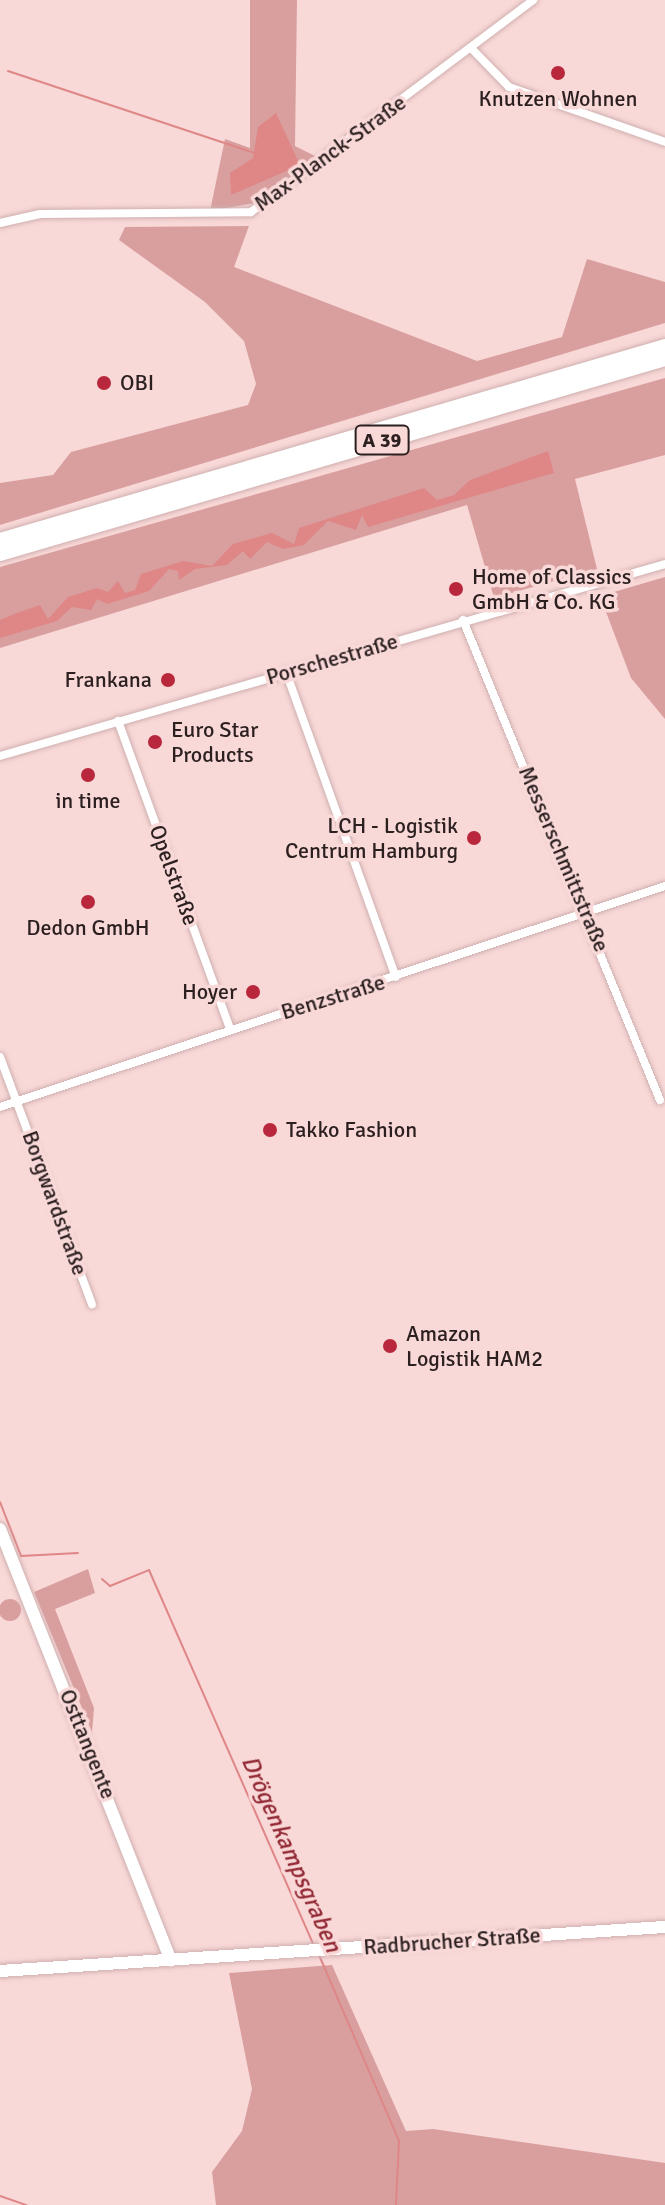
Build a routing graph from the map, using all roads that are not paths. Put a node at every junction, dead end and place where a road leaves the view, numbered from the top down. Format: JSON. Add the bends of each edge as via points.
{"nodes":[{"id":1,"x":533,"y":0,"type":"edge"},
{"id":2,"x":471,"y":48,"type":"junction"},
{"id":3,"x":665,"y":142,"type":"edge"},
{"id":4,"x":0,"y":210,"type":"edge"},
{"id":5,"x":1,"y":222,"type":"edge"},
{"id":6,"x":665,"y":346,"type":"edge"},
{"id":7,"x":665,"y":359,"type":"edge"},
{"id":8,"x":0,"y":540,"type":"edge"},
{"id":9,"x":0,"y":554,"type":"edge"},
{"id":10,"x":665,"y":564,"type":"edge"},
{"id":11,"x":463,"y":620,"type":"junction"},
{"id":12,"x":286,"y":672,"type":"junction"},
{"id":13,"x":118,"y":721,"type":"junction"},
{"id":14,"x":0,"y":756,"type":"edge"},
{"id":15,"x":665,"y":886,"type":"edge"},
{"id":16,"x":587,"y":913,"type":"junction"},
{"id":17,"x":396,"y":977,"type":"junction"},
{"id":18,"x":230,"y":1029,"type":"junction"},
{"id":19,"x":0,"y":1057,"type":"edge"},
{"id":20,"x":660,"y":1100,"type":"dead end"},
{"id":21,"x":18,"y":1101,"type":"junction"},
{"id":22,"x":0,"y":1107,"type":"edge"},
{"id":23,"x":92,"y":1304,"type":"dead end"},
{"id":24,"x":0,"y":1529,"type":"edge"},
{"id":25,"x":665,"y":1927,"type":"edge"},
{"id":26,"x":171,"y":1960,"type":"junction"},
{"id":27,"x":0,"y":1971,"type":"edge"}],
"edges":[{"from":1,"to":2,"type":"street","name":"Max-Planck-Straße"},
{"from":2,"to":3,"type":"street","via":[[509,87]]},
{"from":2,"to":5,"type":"street","name":"Max-Planck-Straße","via":[[251,212],[40,214]]},
{"from":4,"to":5,"type":"street"},
{"from":6,"to":8,"type":"highway","number":"A 39"},
{"from":7,"to":9,"type":"highway","number":"A 39"},
{"from":10,"to":11,"type":"street","name":"Porschestraße"},
{"from":11,"to":12,"type":"street","name":"Porschestraße"},
{"from":11,"to":16,"type":"street","name":"Messerschmittstraße"},
{"from":12,"to":13,"type":"street","name":"Porschestraße"},
{"from":12,"to":17,"type":"street"},
{"from":13,"to":14,"type":"street","name":"Porschestraße"},
{"from":13,"to":18,"type":"street","name":"Opelstraße"},
{"from":15,"to":16,"type":"street","name":"Benzstraße"},
{"from":16,"to":17,"type":"street","name":"Benzstraße"},
{"from":16,"to":20,"type":"street","name":"Messerschmittstraße"},
{"from":17,"to":18,"type":"street","name":"Benzstraße"},
{"from":18,"to":21,"type":"street","name":"Benzstraße"},
{"from":19,"to":21,"type":"street"},
{"from":21,"to":22,"type":"street","name":"Benzstraße"},
{"from":21,"to":23,"type":"street","name":"Borgwardstraße"},
{"from":24,"to":26,"type":"street","name":"Osttangente"},
{"from":25,"to":26,"type":"street","name":"Radbrucher Straße"},
{"from":26,"to":27,"type":"street","name":"Radbrucher Straße"}]}
